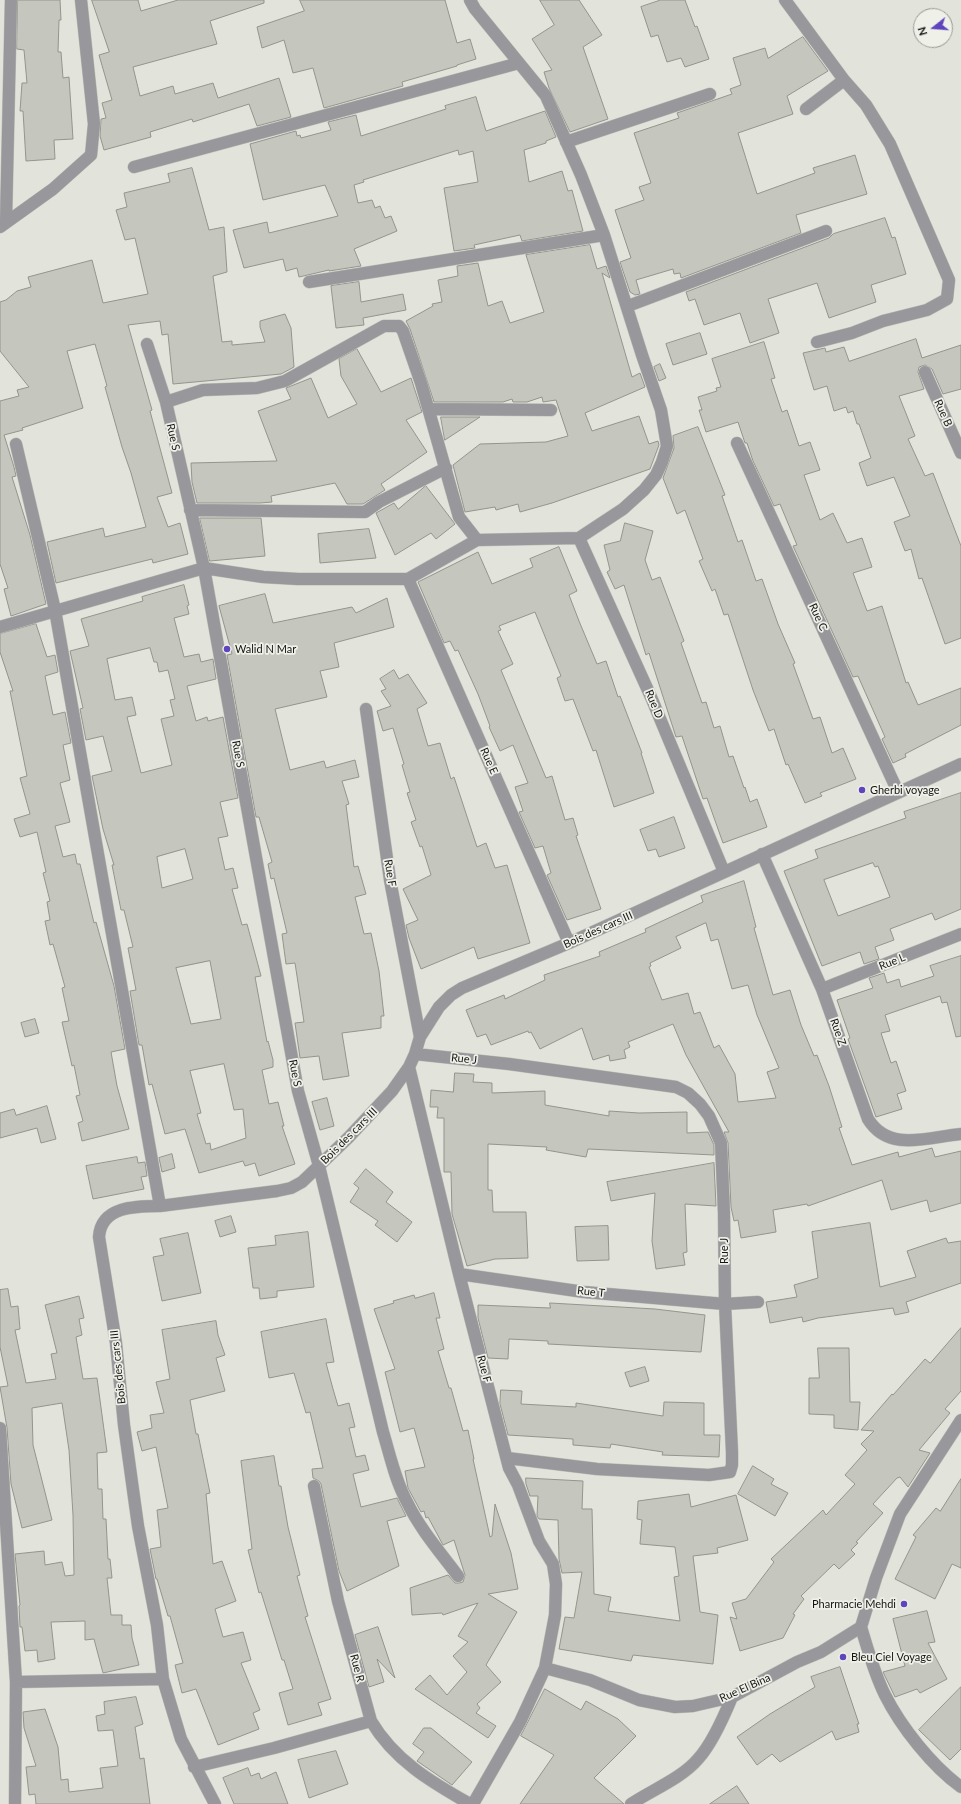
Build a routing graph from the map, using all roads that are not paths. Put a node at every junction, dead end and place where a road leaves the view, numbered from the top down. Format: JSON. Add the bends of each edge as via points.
{"nodes":[{"id":1,"x":11,"y":0,"type":"edge"},
{"id":2,"x":81,"y":0,"type":"edge"},
{"id":3,"x":470,"y":0,"type":"edge"},
{"id":4,"x":785,"y":0,"type":"edge"},
{"id":5,"x":519,"y":63,"type":"junction"},
{"id":6,"x":844,"y":80,"type":"junction"},
{"id":7,"x":710,"y":94,"type":"dead end"},
{"id":8,"x":806,"y":110,"type":"dead end"},
{"id":9,"x":566,"y":142,"type":"junction"},
{"id":10,"x":134,"y":167,"type":"dead end"},
{"id":11,"x":3,"y":224,"type":"edge"},
{"id":12,"x":826,"y":231,"type":"dead end"},
{"id":13,"x":604,"y":235,"type":"junction"},
{"id":14,"x":309,"y":282,"type":"dead end"},
{"id":15,"x":628,"y":306,"type":"junction"},
{"id":16,"x":817,"y":342,"type":"dead end"},
{"id":17,"x":146,"y":344,"type":"dead end"},
{"id":18,"x":925,"y":372,"type":"dead end"},
{"id":19,"x":166,"y":402,"type":"junction"},
{"id":20,"x":429,"y":409,"type":"junction"},
{"id":21,"x":551,"y":410,"type":"dead end"},
{"id":22,"x":737,"y":443,"type":"dead end"},
{"id":23,"x":16,"y":444,"type":"dead end"},
{"id":24,"x":961,"y":453,"type":"edge"},
{"id":25,"x":446,"y":468,"type":"junction"},
{"id":26,"x":190,"y":510,"type":"junction"},
{"id":27,"x":579,"y":538,"type":"junction"},
{"id":28,"x":478,"y":540,"type":"junction"},
{"id":29,"x":204,"y":568,"type":"junction"},
{"id":30,"x":408,"y":579,"type":"junction"},
{"id":31,"x":55,"y":610,"type":"junction"},
{"id":32,"x":0,"y":627,"type":"edge"},
{"id":33,"x":366,"y":709,"type":"dead end"},
{"id":34,"x":961,"y":764,"type":"edge"},
{"id":35,"x":898,"y":792,"type":"junction"},
{"id":36,"x":762,"y":854,"type":"junction"},
{"id":37,"x":724,"y":872,"type":"junction"},
{"id":38,"x":961,"y":934,"type":"edge"},
{"id":39,"x":569,"y":943,"type":"junction"},
{"id":40,"x":822,"y":989,"type":"junction"},
{"id":41,"x":420,"y":1037,"type":"junction"},
{"id":42,"x":415,"y":1054,"type":"junction"},
{"id":43,"x":409,"y":1067,"type":"junction"},
{"id":44,"x":961,"y":1134,"type":"edge"},
{"id":45,"x":319,"y":1166,"type":"junction"},
{"id":46,"x":160,"y":1206,"type":"junction"},
{"id":47,"x":459,"y":1274,"type":"junction"},
{"id":48,"x":758,"y":1302,"type":"dead end"},
{"id":49,"x":725,"y":1304,"type":"junction"},
{"id":50,"x":961,"y":1420,"type":"edge"},
{"id":51,"x":0,"y":1428,"type":"edge"},
{"id":52,"x":507,"y":1458,"type":"junction"},
{"id":53,"x":314,"y":1486,"type":"dead end"},
{"id":54,"x":458,"y":1576,"type":"dead end"},
{"id":55,"x":861,"y":1628,"type":"junction"},
{"id":56,"x":545,"y":1668,"type":"junction"},
{"id":57,"x":163,"y":1679,"type":"junction"},
{"id":58,"x":16,"y":1682,"type":"junction"},
{"id":59,"x":732,"y":1697,"type":"junction"},
{"id":60,"x":371,"y":1721,"type":"junction"},
{"id":61,"x":194,"y":1767,"type":"junction"},
{"id":62,"x":961,"y":1787,"type":"edge"},
{"id":63,"x":15,"y":1804,"type":"edge"},
{"id":64,"x":215,"y":1804,"type":"edge"},
{"id":65,"x":470,"y":1804,"type":"edge"},
{"id":66,"x":473,"y":1804,"type":"edge"},
{"id":67,"x":631,"y":1804,"type":"edge"}],
"edges":[{"from":1,"to":11,"type":"street"},
{"from":2,"to":11,"type":"street","via":[[94,124],[91,155],[53,189]]},
{"from":3,"to":5,"type":"street"},
{"from":4,"to":6,"type":"street"},
{"from":5,"to":9,"type":"street","via":[[546,96]]},
{"from":5,"to":10,"type":"street"},
{"from":6,"to":8,"type":"street"},
{"from":6,"to":16,"type":"street","via":[[866,105],[890,144],[949,280],[947,299],[927,310]]},
{"from":7,"to":9,"type":"street"},
{"from":9,"to":13,"type":"street"},
{"from":12,"to":15,"type":"street"},
{"from":13,"to":14,"type":"street"},
{"from":13,"to":15,"type":"street"},
{"from":15,"to":27,"type":"street","via":[[661,410],[667,446],[656,475],[644,490],[618,513]]},
{"from":17,"to":19,"type":"street","name":"Rue S"},
{"from":18,"to":24,"type":"street","name":"Rue B"},
{"from":19,"to":20,"type":"street","via":[[203,390],[257,388],[285,381],[384,326],[392,325],[399,326],[403,331]]},
{"from":19,"to":26,"type":"street","name":"Rue S"},
{"from":20,"to":21,"type":"street"},
{"from":20,"to":25,"type":"street"},
{"from":22,"to":35,"type":"street","name":"Rue C"},
{"from":23,"to":31,"type":"street"},
{"from":25,"to":26,"type":"street","via":[[379,502],[365,512]]},
{"from":25,"to":28,"type":"street","via":[[459,517]]},
{"from":26,"to":29,"type":"street","name":"Rue S"},
{"from":27,"to":28,"type":"street"},
{"from":27,"to":37,"type":"street","name":"Rue D","via":[[651,697]]},
{"from":28,"to":30,"type":"street"},
{"from":29,"to":30,"type":"street","via":[[263,577],[298,579]]},
{"from":29,"to":31,"type":"street"},
{"from":29,"to":45,"type":"street","name":"Rue S","via":[[298,1091]]},
{"from":30,"to":39,"type":"street","name":"Rue E"},
{"from":31,"to":32,"type":"street"},
{"from":31,"to":46,"type":"street"},
{"from":33,"to":41,"type":"street","name":"Rue F","via":[[390,880]]},
{"from":34,"to":35,"type":"street","name":"Bois des cars III"},
{"from":35,"to":36,"type":"street","name":"Bois des cars III"},
{"from":36,"to":37,"type":"street","name":"Bois des cars III"},
{"from":36,"to":40,"type":"street","name":"Rue Z"},
{"from":37,"to":39,"type":"street","name":"Bois des cars III"},
{"from":38,"to":40,"type":"street","name":"Rue L"},
{"from":39,"to":41,"type":"street","name":"Bois des cars III","via":[[462,988],[439,1007]]},
{"from":40,"to":44,"type":"street","name":"Rue Z","via":[[868,1119],[877,1130],[888,1137],[905,1141]]},
{"from":41,"to":42,"type":"street","name":"Bois des cars III"},
{"from":42,"to":43,"type":"street","name":"Bois des cars III"},
{"from":42,"to":49,"type":"street","name":"Rue J","via":[[676,1087],[688,1093],[709,1116],[721,1143]]},
{"from":43,"to":45,"type":"street","name":"Bois des cars III","via":[[369,1117]]},
{"from":43,"to":47,"type":"street","name":"Rue F"},
{"from":45,"to":46,"type":"street","name":"Bois des cars III","via":[[308,1178],[291,1188]]},
{"from":45,"to":54,"type":"street","name":"Rue S","via":[[393,1469],[416,1518]]},
{"from":46,"to":57,"type":"street","name":"Bois des cars III","via":[[119,1210],[100,1226],[99,1237],[116,1343],[138,1526],[157,1625]]},
{"from":47,"to":49,"type":"street","name":"Rue T","via":[[584,1292]]},
{"from":47,"to":52,"type":"street","name":"Rue F"},
{"from":48,"to":49,"type":"street","name":"Rue T"},
{"from":49,"to":52,"type":"street","name":"Rue J","via":[[732,1452],[730,1472],[709,1475],[598,1469]]},
{"from":50,"to":55,"type":"street","via":[[900,1514]]},
{"from":51,"to":58,"type":"street"},
{"from":52,"to":56,"type":"street","name":"Rue F","via":[[539,1541],[553,1564],[556,1584],[555,1615]]},
{"from":53,"to":60,"type":"street","name":"Rue R","via":[[338,1601]]},
{"from":55,"to":59,"type":"street","name":"Rue El Bina","via":[[821,1652]]},
{"from":55,"to":62,"type":"street","via":[[889,1701],[912,1737],[931,1760]]},
{"from":56,"to":59,"type":"street","name":"Rue El Bina","via":[[590,1680],[639,1700],[675,1707],[700,1705]]},
{"from":56,"to":66,"type":"street","via":[[520,1722]]},
{"from":57,"to":58,"type":"street"},
{"from":57,"to":61,"type":"street","name":"Bois des cars III","via":[[181,1739]]},
{"from":58,"to":63,"type":"street"},
{"from":59,"to":67,"type":"street","via":[[725,1714],[698,1759],[682,1773]]},
{"from":60,"to":61,"type":"street"},
{"from":60,"to":65,"type":"street","name":"Rue R","via":[[381,1737],[400,1757],[442,1788]]},
{"from":61,"to":64,"type":"street","name":"Bois des cars III"}]}
